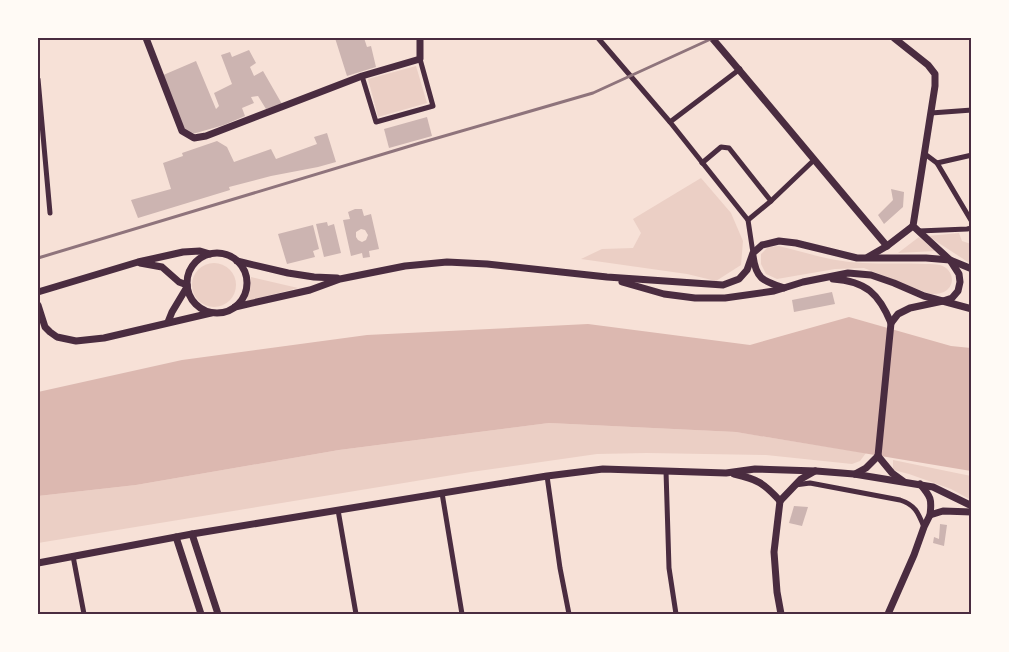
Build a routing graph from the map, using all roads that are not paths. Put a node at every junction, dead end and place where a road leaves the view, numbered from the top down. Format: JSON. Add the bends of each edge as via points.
{"nodes":[{"id":1,"x":146,"y":38,"type":"edge"},
{"id":2,"x":420,"y":38,"type":"edge"},
{"id":3,"x":598,"y":38,"type":"edge"},
{"id":4,"x":712,"y":38,"type":"edge"},
{"id":5,"x":894,"y":38,"type":"edge"},
{"id":6,"x":420,"y":60,"type":"junction"},
{"id":7,"x":740,"y":69,"type":"junction"},
{"id":8,"x":362,"y":76,"type":"junction"},
{"id":9,"x":38,"y":79,"type":"edge"},
{"id":10,"x":972,"y":110,"type":"edge"},
{"id":11,"x":931,"y":113,"type":"junction"},
{"id":12,"x":670,"y":122,"type":"junction"},
{"id":13,"x":925,"y":154,"type":"junction"},
{"id":14,"x":972,"y":155,"type":"edge"},
{"id":15,"x":814,"y":160,"type":"junction"},
{"id":16,"x":702,"y":163,"type":"junction"},
{"id":17,"x":937,"y":163,"type":"junction"},
{"id":18,"x":771,"y":201,"type":"junction"},
{"id":19,"x":50,"y":213,"type":"dead end"},
{"id":20,"x":748,"y":220,"type":"junction"},
{"id":21,"x":972,"y":222,"type":"edge"},
{"id":22,"x":972,"y":228,"type":"edge"},
{"id":23,"x":916,"y":229,"type":"junction"},
{"id":24,"x":887,"y":246,"type":"junction"},
{"id":25,"x":752,"y":253,"type":"junction"},
{"id":26,"x":211,"y":254,"type":"junction"},
{"id":27,"x":867,"y":258,"type":"junction"},
{"id":28,"x":950,"y":260,"type":"junction"},
{"id":29,"x":237,"y":261,"type":"junction"},
{"id":30,"x":138,"y":262,"type":"junction"},
{"id":31,"x":972,"y":269,"type":"edge"},
{"id":32,"x":607,"y":277,"type":"junction"},
{"id":33,"x":340,"y":278,"type":"junction"},
{"id":34,"x":822,"y":278,"type":"junction"},
{"id":35,"x":187,"y":286,"type":"junction"},
{"id":36,"x":784,"y":288,"type":"junction"},
{"id":37,"x":38,"y":292,"type":"edge"},
{"id":38,"x":943,"y":301,"type":"junction"},
{"id":39,"x":38,"y":305,"type":"edge"},
{"id":40,"x":235,"y":307,"type":"junction"},
{"id":41,"x":972,"y":309,"type":"edge"},
{"id":42,"x":211,"y":313,"type":"junction"},
{"id":43,"x":168,"y":322,"type":"junction"},
{"id":44,"x":891,"y":325,"type":"junction"},
{"id":45,"x":878,"y":454,"type":"junction"},
{"id":46,"x":816,"y":470,"type":"junction"},
{"id":47,"x":666,"y":471,"type":"junction"},
{"id":48,"x":726,"y":472,"type":"junction"},
{"id":49,"x":854,"y":474,"type":"junction"},
{"id":50,"x":547,"y":476,"type":"junction"},
{"id":51,"x":906,"y":483,"type":"junction"},
{"id":52,"x":920,"y":484,"type":"junction"},
{"id":53,"x":795,"y":485,"type":"junction"},
{"id":54,"x":442,"y":493,"type":"junction"},
{"id":55,"x":780,"y":501,"type":"junction"},
{"id":56,"x":972,"y":506,"type":"edge"},
{"id":57,"x":338,"y":510,"type":"junction"},
{"id":58,"x":972,"y":512,"type":"edge"},
{"id":59,"x":930,"y":516,"type":"junction"},
{"id":60,"x":924,"y":527,"type":"junction"},
{"id":61,"x":192,"y":534,"type":"junction"},
{"id":62,"x":176,"y":537,"type":"junction"},
{"id":63,"x":73,"y":556,"type":"junction"},
{"id":64,"x":38,"y":562,"type":"edge"},
{"id":65,"x":84,"y":614,"type":"edge"},
{"id":66,"x":201,"y":614,"type":"edge"},
{"id":67,"x":218,"y":614,"type":"edge"},
{"id":68,"x":356,"y":614,"type":"edge"},
{"id":69,"x":462,"y":614,"type":"edge"},
{"id":70,"x":569,"y":614,"type":"edge"},
{"id":71,"x":676,"y":614,"type":"edge"},
{"id":72,"x":781,"y":614,"type":"edge"},
{"id":73,"x":888,"y":614,"type":"edge"}],
"edges":[{"from":1,"to":8,"type":"street","via":[[182,131],[194,138]]},
{"from":2,"to":6,"type":"street"},
{"from":3,"to":12,"type":"street"},
{"from":4,"to":7,"type":"street"},
{"from":5,"to":11,"type":"street","via":[[935,74]]},
{"from":6,"to":8,"type":"street"},
{"from":6,"to":8,"type":"street","via":[[432,106],[376,122]]},
{"from":7,"to":12,"type":"street"},
{"from":7,"to":15,"type":"street"},
{"from":9,"to":19,"type":"street"},
{"from":10,"to":11,"type":"street"},
{"from":11,"to":13,"type":"street"},
{"from":12,"to":16,"type":"street"},
{"from":13,"to":17,"type":"street"},
{"from":13,"to":23,"type":"street"},
{"from":14,"to":17,"type":"street"},
{"from":15,"to":18,"type":"street"},
{"from":15,"to":24,"type":"street"},
{"from":16,"to":18,"type":"street","via":[[721,148],[729,148]]},
{"from":16,"to":20,"type":"street"},
{"from":17,"to":21,"type":"street"},
{"from":18,"to":20,"type":"street"},
{"from":20,"to":25,"type":"street"},
{"from":22,"to":23,"type":"street"},
{"from":23,"to":24,"type":"street"},
{"from":23,"to":28,"type":"street"},
{"from":24,"to":27,"type":"street"},
{"from":25,"to":27,"type":"street","via":[[762,245],[779,241]]},
{"from":25,"to":32,"type":"street","via":[[739,279],[723,284]]},
{"from":25,"to":36,"type":"street","via":[[759,276]]},
{"from":26,"to":29,"type":"street","via":[[229,256]]},
{"from":26,"to":30,"type":"street","via":[[183,252]]},
{"from":26,"to":35,"type":"street","via":[[195,262],[187,278]]},
{"from":27,"to":28,"type":"street"},
{"from":28,"to":31,"type":"street"},
{"from":28,"to":38,"type":"street","via":[[960,282],[952,298]]},
{"from":29,"to":33,"type":"street","via":[[314,277]]},
{"from":29,"to":40,"type":"street","via":[[243,269],[246,289]]},
{"from":30,"to":35,"type":"street","via":[[162,267]]},
{"from":30,"to":37,"type":"street"},
{"from":32,"to":33,"type":"street","via":[[447,262]]},
{"from":32,"to":36,"type":"street","via":[[664,294],[695,298],[725,298]]},
{"from":33,"to":40,"type":"street","via":[[310,290]]},
{"from":34,"to":36,"type":"street"},
{"from":34,"to":38,"type":"street","via":[[848,273],[871,275]]},
{"from":34,"to":44,"type":"street","via":[[848,280],[866,287],[886,310]]},
{"from":35,"to":42,"type":"street","via":[[194,304]]},
{"from":35,"to":43,"type":"street"},
{"from":38,"to":41,"type":"street"},
{"from":38,"to":44,"type":"street","via":[[910,308],[898,314]]},
{"from":39,"to":43,"type":"street","via":[[45,327],[50,332],[76,341],[104,338]]},
{"from":40,"to":42,"type":"street"},
{"from":42,"to":43,"type":"street"},
{"from":44,"to":45,"type":"street"},
{"from":45,"to":49,"type":"street","via":[[866,468]]},
{"from":45,"to":51,"type":"street","via":[[892,473]]},
{"from":46,"to":48,"type":"street"},
{"from":46,"to":49,"type":"street"},
{"from":46,"to":53,"type":"street"},
{"from":47,"to":48,"type":"street"},
{"from":47,"to":50,"type":"street","via":[[603,469]]},
{"from":47,"to":71,"type":"street","via":[[669,568]]},
{"from":48,"to":55,"type":"street","via":[[759,482]]},
{"from":49,"to":51,"type":"street"},
{"from":50,"to":54,"type":"street"},
{"from":50,"to":70,"type":"street"},
{"from":51,"to":52,"type":"street"},
{"from":52,"to":56,"type":"street"},
{"from":52,"to":59,"type":"street","via":[[929,494]]},
{"from":53,"to":55,"type":"street"},
{"from":53,"to":60,"type":"street","via":[[810,483],[900,500],[919,514]]},
{"from":54,"to":57,"type":"street"},
{"from":54,"to":69,"type":"street"},
{"from":55,"to":72,"type":"street","via":[[774,552]]},
{"from":57,"to":61,"type":"street"},
{"from":57,"to":68,"type":"street"},
{"from":58,"to":59,"type":"street","via":[[943,511]]},
{"from":59,"to":60,"type":"street"},
{"from":60,"to":73,"type":"street"},
{"from":61,"to":62,"type":"street"},
{"from":61,"to":67,"type":"street"},
{"from":62,"to":63,"type":"street"},
{"from":62,"to":66,"type":"street"},
{"from":63,"to":64,"type":"street"},
{"from":63,"to":65,"type":"street"}]}
